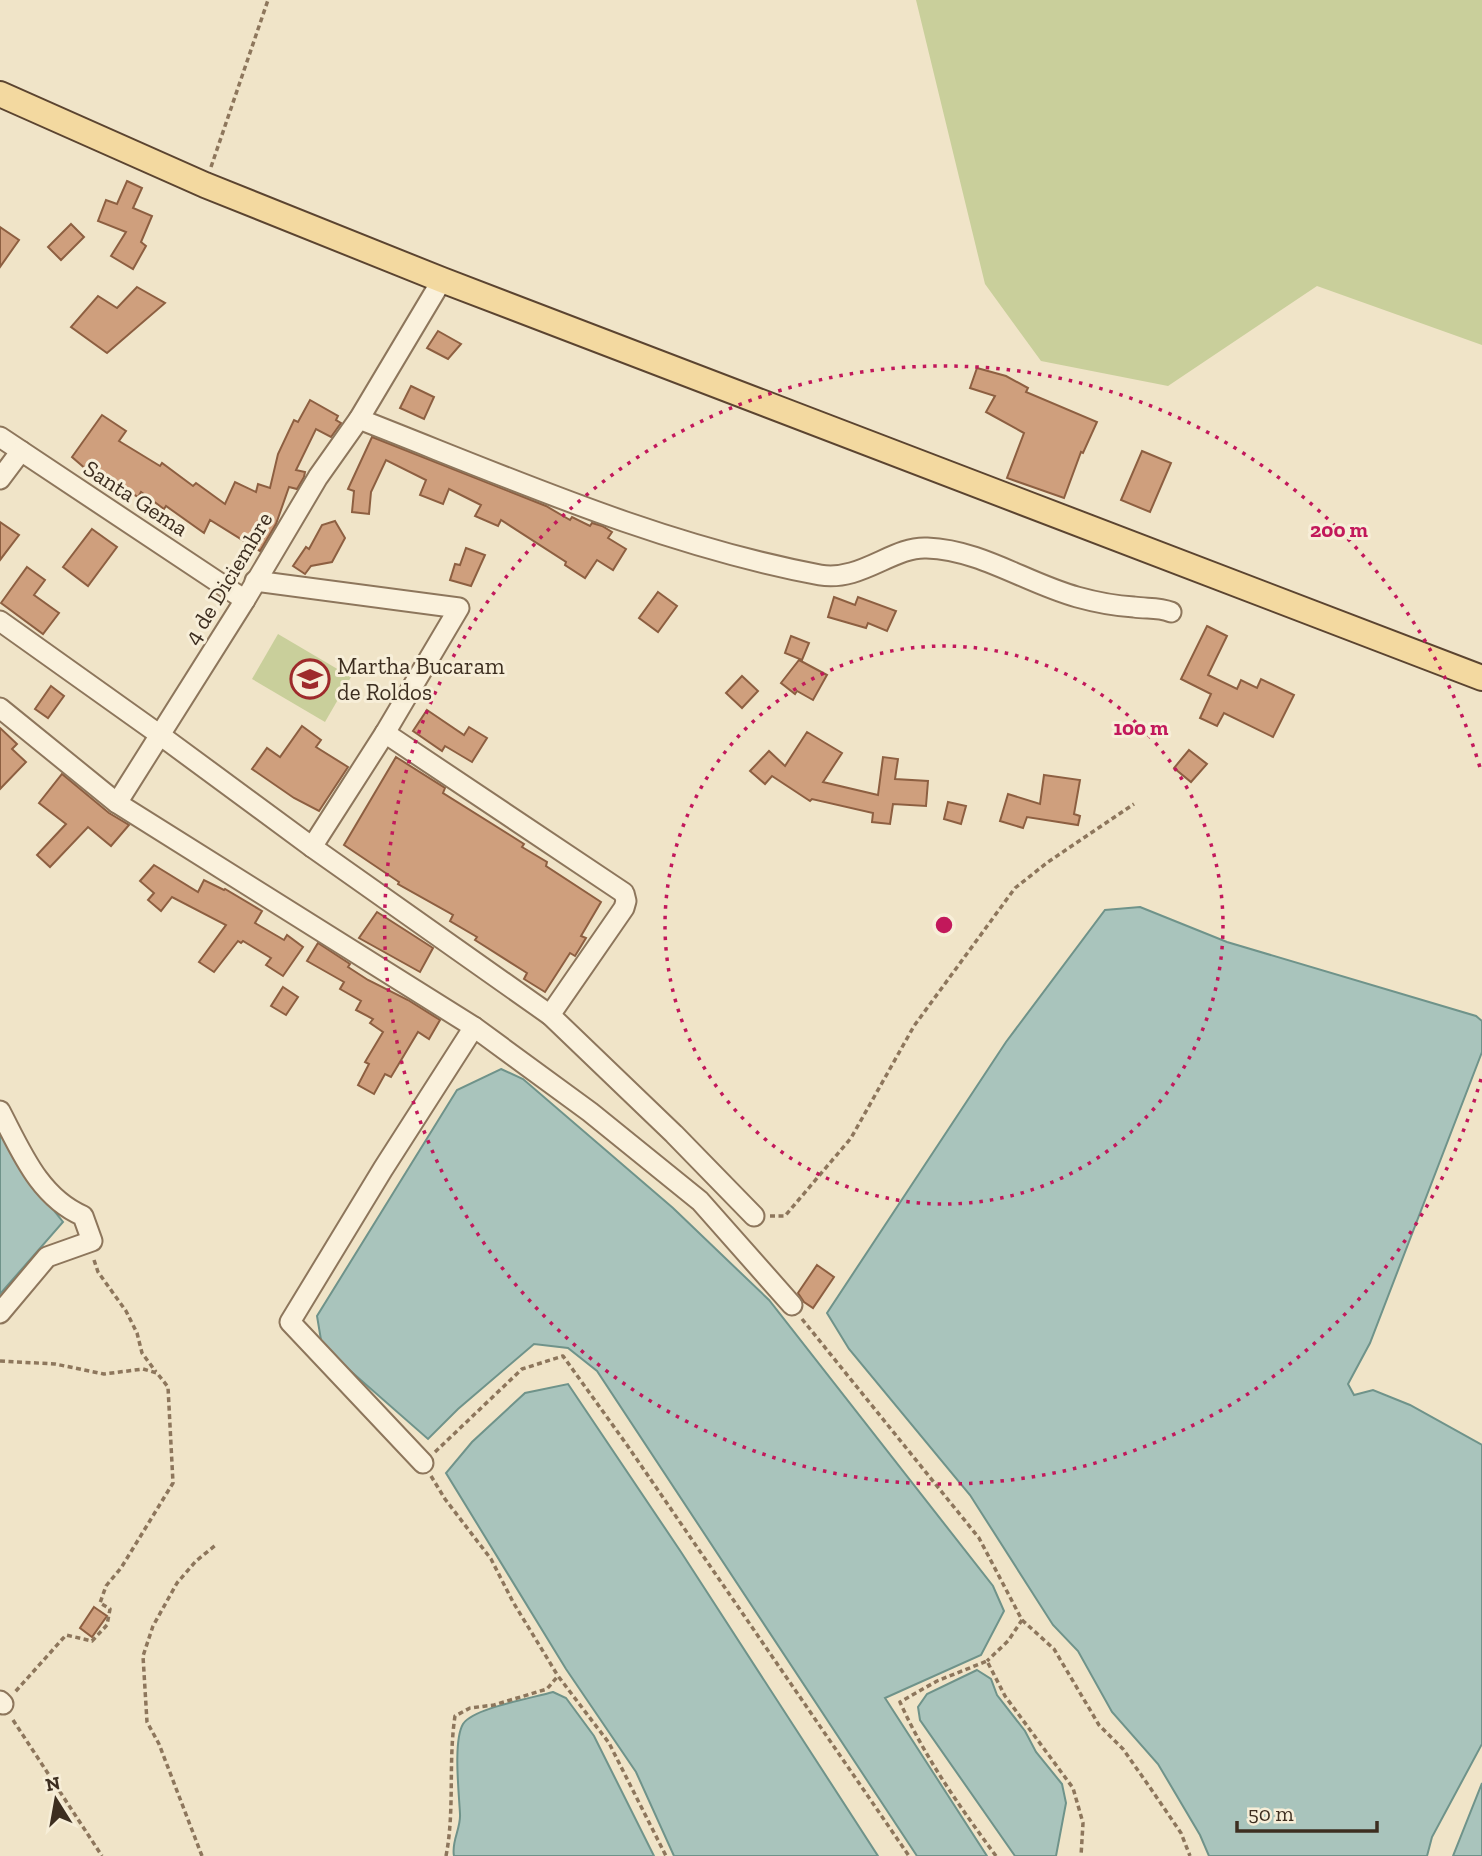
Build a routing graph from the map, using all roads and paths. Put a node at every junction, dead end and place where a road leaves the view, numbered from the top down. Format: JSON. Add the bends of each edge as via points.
{"nodes":[{"id":1,"x":268,"y":0,"type":"edge"},
{"id":2,"x":0,"y":94,"type":"edge"},
{"id":3,"x":205,"y":185,"type":"junction"},
{"id":4,"x":442,"y":280,"type":"junction"},
{"id":5,"x":359,"y":419,"type":"junction"},
{"id":6,"x":0,"y":437,"type":"edge"},
{"id":7,"x":21,"y":451,"type":"junction"},
{"id":8,"x":0,"y":479,"type":"edge"},
{"id":9,"x":255,"y":581,"type":"junction"},
{"id":10,"x":245,"y":600,"type":"junction"},
{"id":11,"x":1171,"y":612,"type":"dead end"},
{"id":12,"x":0,"y":621,"type":"edge"},
{"id":13,"x":1482,"y":678,"type":"edge"},
{"id":14,"x":0,"y":708,"type":"edge"},
{"id":15,"x":385,"y":733,"type":"junction"},
{"id":16,"x":160,"y":735,"type":"junction"},
{"id":17,"x":117,"y":803,"type":"junction"},
{"id":18,"x":1133,"y":804,"type":"dead end"},
{"id":19,"x":312,"y":848,"type":"junction"},
{"id":20,"x":550,"y":1015,"type":"junction"},
{"id":21,"x":474,"y":1027,"type":"junction"},
{"id":22,"x":0,"y":1111,"type":"edge"},
{"id":23,"x":754,"y":1216,"type":"joint"},
{"id":24,"x":92,"y":1241,"type":"junction"},
{"id":25,"x":792,"y":1306,"type":"joint"},
{"id":26,"x":0,"y":1313,"type":"edge"},
{"id":27,"x":0,"y":1361,"type":"edge"},
{"id":28,"x":157,"y":1373,"type":"junction"},
{"id":29,"x":423,"y":1463,"type":"junction"},
{"id":30,"x":217,"y":1544,"type":"dead end"},
{"id":31,"x":1022,"y":1620,"type":"junction"},
{"id":32,"x":987,"y":1661,"type":"junction"},
{"id":33,"x":558,"y":1676,"type":"junction"},
{"id":34,"x":1,"y":1702,"type":"edge"},
{"id":35,"x":102,"y":1856,"type":"edge"},
{"id":36,"x":202,"y":1856,"type":"edge"},
{"id":37,"x":446,"y":1856,"type":"edge"},
{"id":38,"x":666,"y":1856,"type":"edge"},
{"id":39,"x":909,"y":1856,"type":"edge"},
{"id":40,"x":996,"y":1856,"type":"edge"},
{"id":41,"x":1081,"y":1856,"type":"edge"},
{"id":42,"x":1190,"y":1856,"type":"edge"}],
"edges":[{"from":1,"to":3,"type":"path"},
{"from":2,"to":3,"type":"main road"},
{"from":3,"to":4,"type":"main road"},
{"from":4,"to":5,"type":"street","name":"4 de Diciembre"},
{"from":4,"to":13,"type":"main road"},
{"from":5,"to":9,"type":"street","name":"4 de Diciembre"},
{"from":5,"to":11,"type":"street","via":[[703,548],[824,575],[859,572],[923,547],[962,552],[1076,597]]},
{"from":6,"to":7,"type":"street","name":"Santa Gema"},
{"from":7,"to":8,"type":"street"},
{"from":7,"to":10,"type":"street","name":"Santa Gema"},
{"from":9,"to":10,"type":"street","name":"4 de Diciembre"},
{"from":9,"to":15,"type":"street","via":[[459,608]]},
{"from":10,"to":16,"type":"street","name":"4 de Diciembre"},
{"from":12,"to":16,"type":"street"},
{"from":14,"to":17,"type":"street"},
{"from":15,"to":19,"type":"street"},
{"from":15,"to":20,"type":"street","via":[[624,893],[624,908]]},
{"from":16,"to":17,"type":"street","name":"4 de Diciembre"},
{"from":16,"to":19,"type":"street"},
{"from":17,"to":21,"type":"street"},
{"from":18,"to":23,"type":"path","via":[[1015,888],[914,1026],[851,1138],[785,1216]]},
{"from":19,"to":20,"type":"street"},
{"from":20,"to":23,"type":"street"},
{"from":21,"to":25,"type":"street","via":[[590,1111],[700,1201]]},
{"from":21,"to":29,"type":"street","via":[[290,1322]]},
{"from":22,"to":24,"type":"street","via":[[35,1177],[64,1208],[83,1216]]},
{"from":24,"to":26,"type":"street","via":[[47,1257]]},
{"from":24,"to":28,"type":"path","via":[[98,1272],[126,1311],[142,1353]]},
{"from":25,"to":31,"type":"path","via":[[979,1538]]},
{"from":27,"to":28,"type":"path","via":[[55,1364],[104,1374],[143,1369]]},
{"from":28,"to":34,"type":"path","via":[[168,1387],[173,1483],[106,1586],[100,1603],[110,1609],[107,1625],[92,1641],[66,1635]]},
{"from":29,"to":33,"type":"path","via":[[444,1499],[491,1559]]},
{"from":29,"to":39,"type":"path","via":[[522,1369],[563,1356]]},
{"from":30,"to":36,"type":"path","via":[[177,1583],[153,1626],[143,1656],[147,1722]]},
{"from":31,"to":32,"type":"path"},
{"from":31,"to":42,"type":"path","via":[[1054,1649],[1099,1725],[1123,1749],[1181,1833]]},
{"from":32,"to":40,"type":"path","via":[[900,1702],[952,1796]]},
{"from":32,"to":41,"type":"path","via":[[1005,1696],[1073,1788],[1083,1823]]},
{"from":33,"to":37,"type":"path","via":[[547,1689],[455,1716]]},
{"from":33,"to":38,"type":"path","via":[[609,1743]]},
{"from":34,"to":35,"type":"path"}]}
